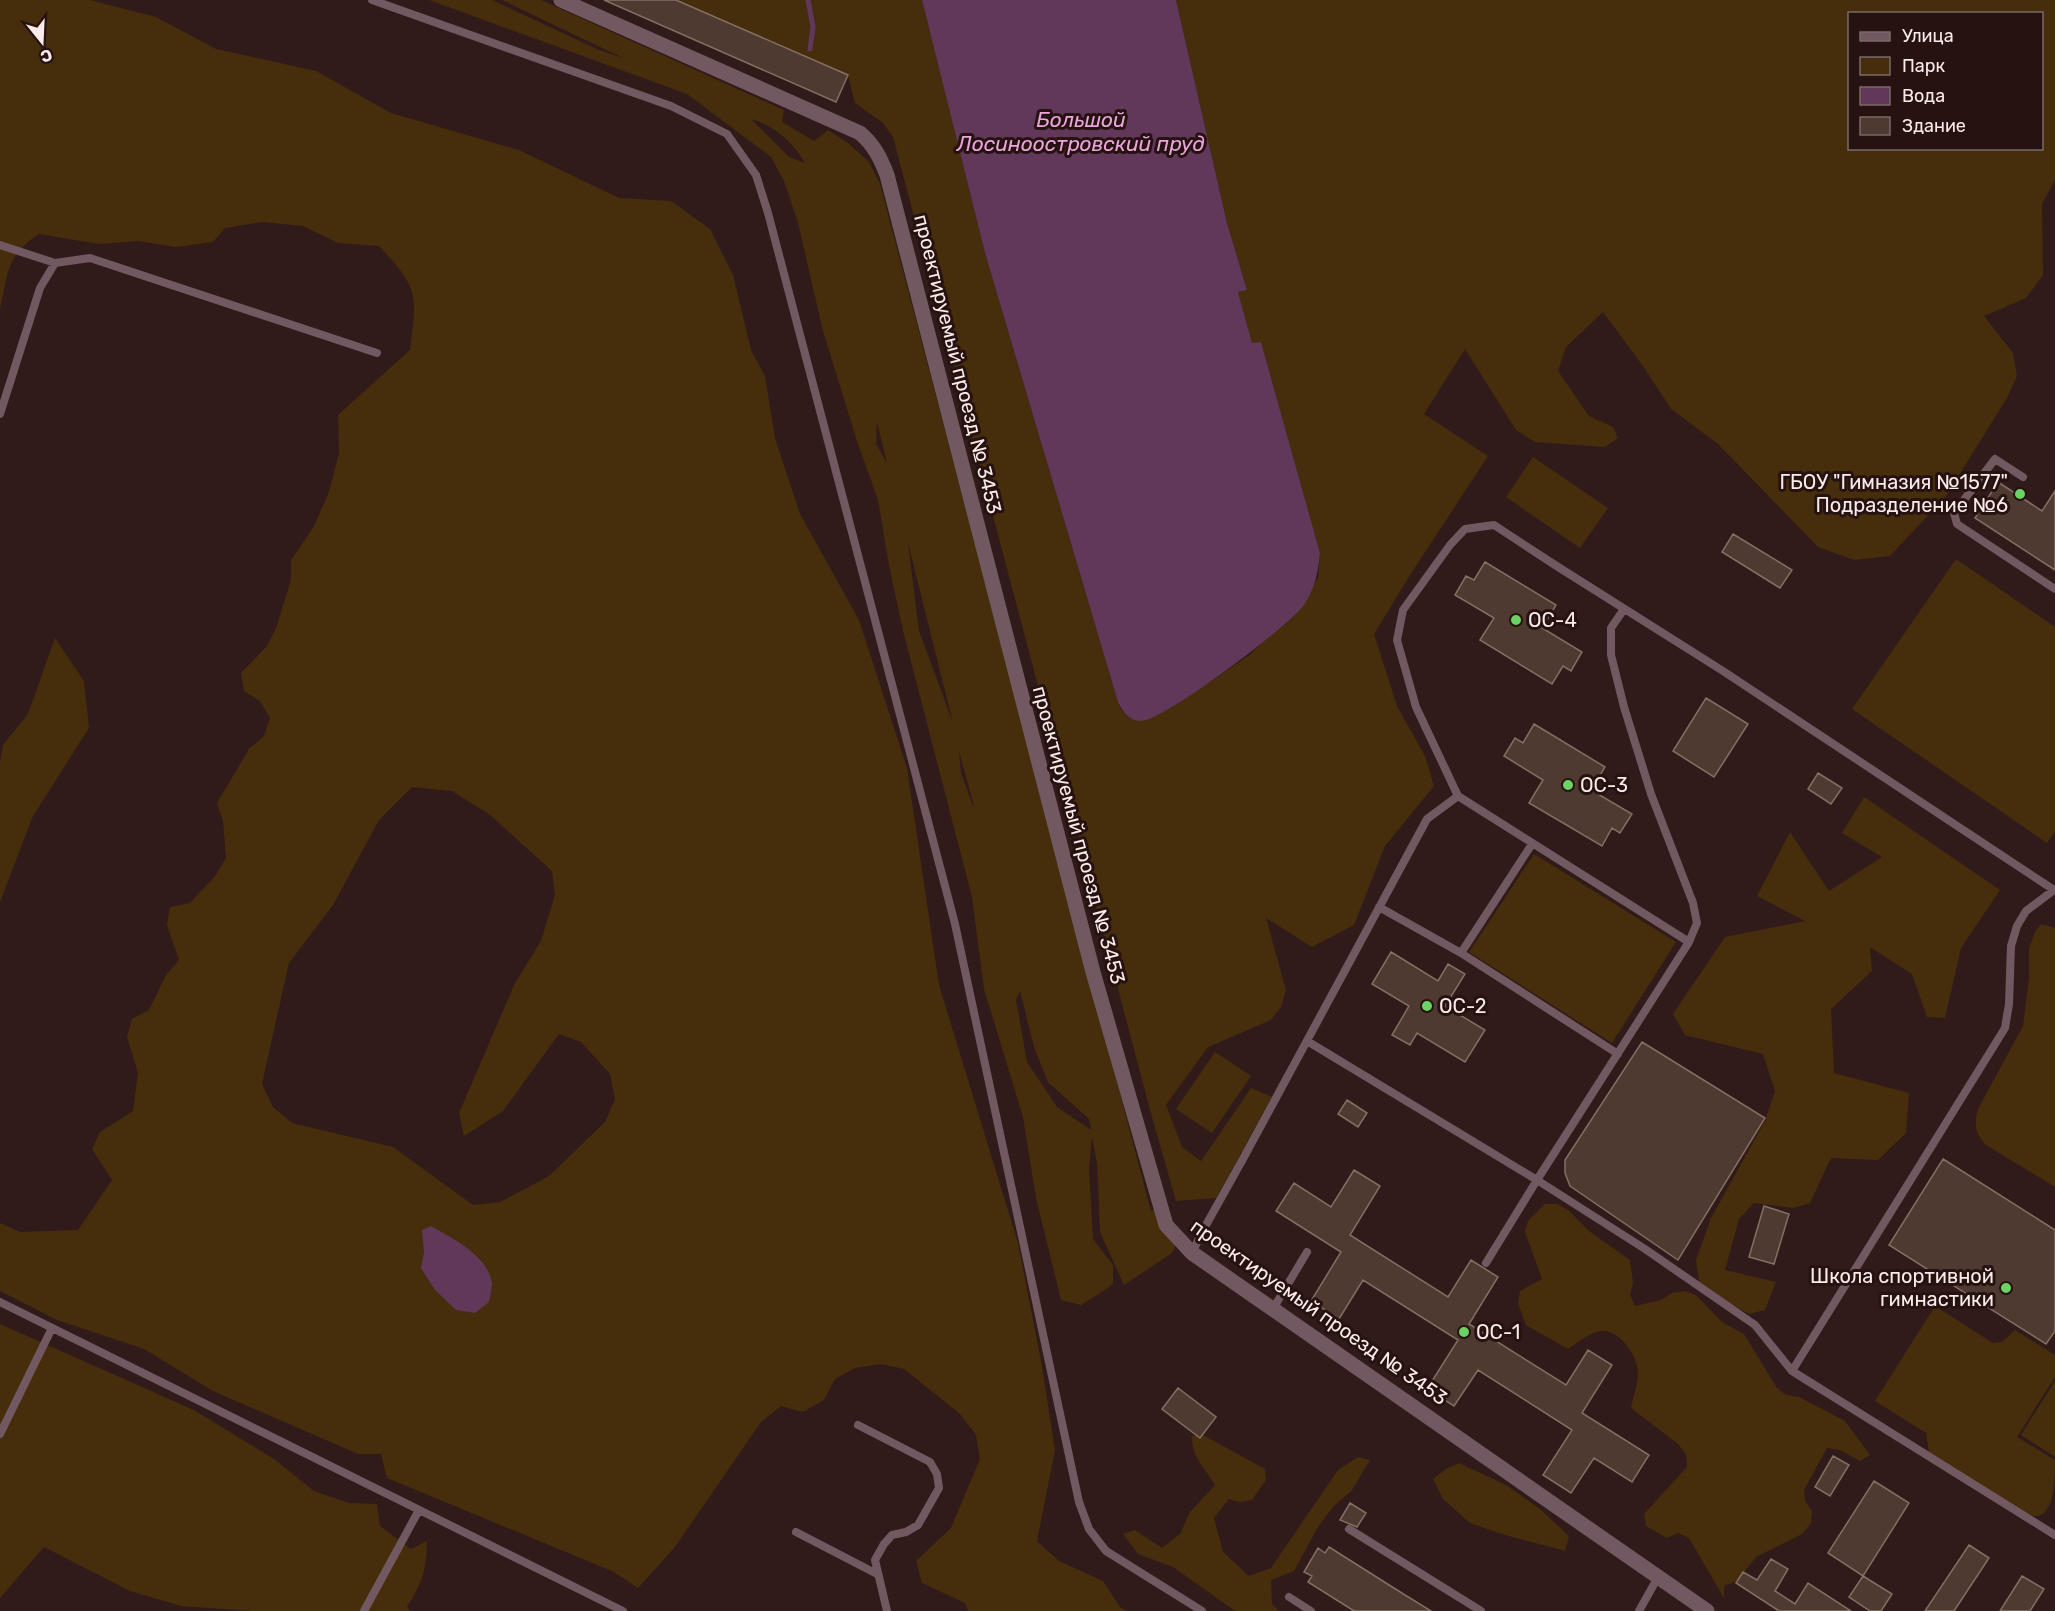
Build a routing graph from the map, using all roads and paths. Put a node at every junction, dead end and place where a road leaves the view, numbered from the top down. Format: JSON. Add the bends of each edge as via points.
{"nodes":[{"id":1,"x":372,"y":0,"type":"edge"},
{"id":2,"x":561,"y":0,"type":"edge"},
{"id":3,"x":0,"y":245,"type":"edge"},
{"id":4,"x":55,"y":263,"type":"junction"},
{"id":5,"x":377,"y":353,"type":"dead end"},
{"id":6,"x":0,"y":414,"type":"edge"},
{"id":7,"x":2023,"y":477,"type":"dead end"},
{"id":8,"x":2055,"y":589,"type":"edge"},
{"id":9,"x":1624,"y":609,"type":"junction"},
{"id":10,"x":1458,"y":796,"type":"junction"},
{"id":11,"x":1532,"y":844,"type":"junction"},
{"id":12,"x":2055,"y":890,"type":"edge"},
{"id":13,"x":1379,"y":907,"type":"junction"},
{"id":14,"x":1689,"y":942,"type":"junction"},
{"id":15,"x":1461,"y":953,"type":"junction"},
{"id":16,"x":1307,"y":1041,"type":"junction"},
{"id":17,"x":1618,"y":1054,"type":"junction"},
{"id":18,"x":1537,"y":1180,"type":"junction"},
{"id":19,"x":1307,"y":1252,"type":"dead end"},
{"id":20,"x":1192,"y":1253,"type":"junction"},
{"id":21,"x":1486,"y":1263,"type":"dead end"},
{"id":22,"x":0,"y":1302,"type":"edge"},
{"id":23,"x":1273,"y":1309,"type":"junction"},
{"id":24,"x":52,"y":1328,"type":"junction"},
{"id":25,"x":1792,"y":1371,"type":"junction"},
{"id":26,"x":858,"y":1425,"type":"dead end"},
{"id":27,"x":0,"y":1434,"type":"edge"},
{"id":28,"x":419,"y":1510,"type":"junction"},
{"id":29,"x":1349,"y":1529,"type":"dead end"},
{"id":30,"x":796,"y":1532,"type":"dead end"},
{"id":31,"x":2055,"y":1535,"type":"edge"},
{"id":32,"x":877,"y":1574,"type":"junction"},
{"id":33,"x":1658,"y":1577,"type":"junction"},
{"id":34,"x":1289,"y":1597,"type":"dead end"},
{"id":35,"x":364,"y":1611,"type":"edge"},
{"id":36,"x":623,"y":1611,"type":"edge"},
{"id":37,"x":887,"y":1611,"type":"edge"},
{"id":38,"x":1202,"y":1611,"type":"edge"},
{"id":39,"x":1311,"y":1611,"type":"edge"},
{"id":40,"x":1481,"y":1611,"type":"edge"},
{"id":41,"x":1639,"y":1611,"type":"edge"},
{"id":42,"x":1707,"y":1611,"type":"edge"}],
"edges":[{"from":1,"to":38,"type":"lane","via":[[671,106],[727,134],[756,176],[955,924],[1079,1502],[1089,1529],[1106,1551]]},
{"from":2,"to":20,"type":"street","name":"проектируемый проезд № 3453","via":[[860,133],[872,143],[880,158],[1099,995],[1162,1216]]},
{"from":3,"to":4,"type":"lane"},
{"from":4,"to":5,"type":"lane","via":[[90,258]]},
{"from":4,"to":6,"type":"lane","via":[[40,288]]},
{"from":7,"to":8,"type":"lane","via":[[1995,459],[1954,513],[1957,524]]},
{"from":9,"to":10,"type":"lane","via":[[1494,525],[1465,529],[1450,545],[1403,610],[1397,640],[1416,707]]},
{"from":9,"to":12,"type":"lane"},
{"from":9,"to":14,"type":"lane","via":[[1611,628],[1611,654],[1651,794],[1693,903],[1697,923]]},
{"from":10,"to":11,"type":"lane"},
{"from":10,"to":13,"type":"lane","via":[[1427,819]]},
{"from":11,"to":14,"type":"lane"},
{"from":11,"to":15,"type":"lane"},
{"from":12,"to":25,"type":"lane","via":[[2026,911],[2017,926],[2011,946],[2006,1028]]},
{"from":13,"to":15,"type":"lane"},
{"from":13,"to":16,"type":"lane"},
{"from":14,"to":17,"type":"lane"},
{"from":15,"to":17,"type":"lane"},
{"from":16,"to":18,"type":"lane"},
{"from":16,"to":20,"type":"lane"},
{"from":17,"to":18,"type":"lane"},
{"from":18,"to":21,"type":"lane"},
{"from":18,"to":25,"type":"lane","via":[[1755,1325]]},
{"from":19,"to":23,"type":"lane"},
{"from":20,"to":23,"type":"street","name":"проектируемый проезд № 3453"},
{"from":22,"to":24,"type":"lane"},
{"from":23,"to":33,"type":"street","name":"проектируемый проезд № 3453"},
{"from":24,"to":27,"type":"lane"},
{"from":24,"to":28,"type":"lane"},
{"from":25,"to":31,"type":"lane"},
{"from":26,"to":32,"type":"lane","via":[[930,1462],[939,1488],[918,1525],[892,1535],[884,1544],[874,1560]]},
{"from":28,"to":35,"type":"lane"},
{"from":28,"to":36,"type":"lane"},
{"from":29,"to":40,"type":"lane"},
{"from":30,"to":32,"type":"lane"},
{"from":32,"to":37,"type":"lane"},
{"from":33,"to":41,"type":"lane"},
{"from":33,"to":42,"type":"street","name":"проектируемый проезд № 3453"},
{"from":34,"to":39,"type":"lane"}]}
